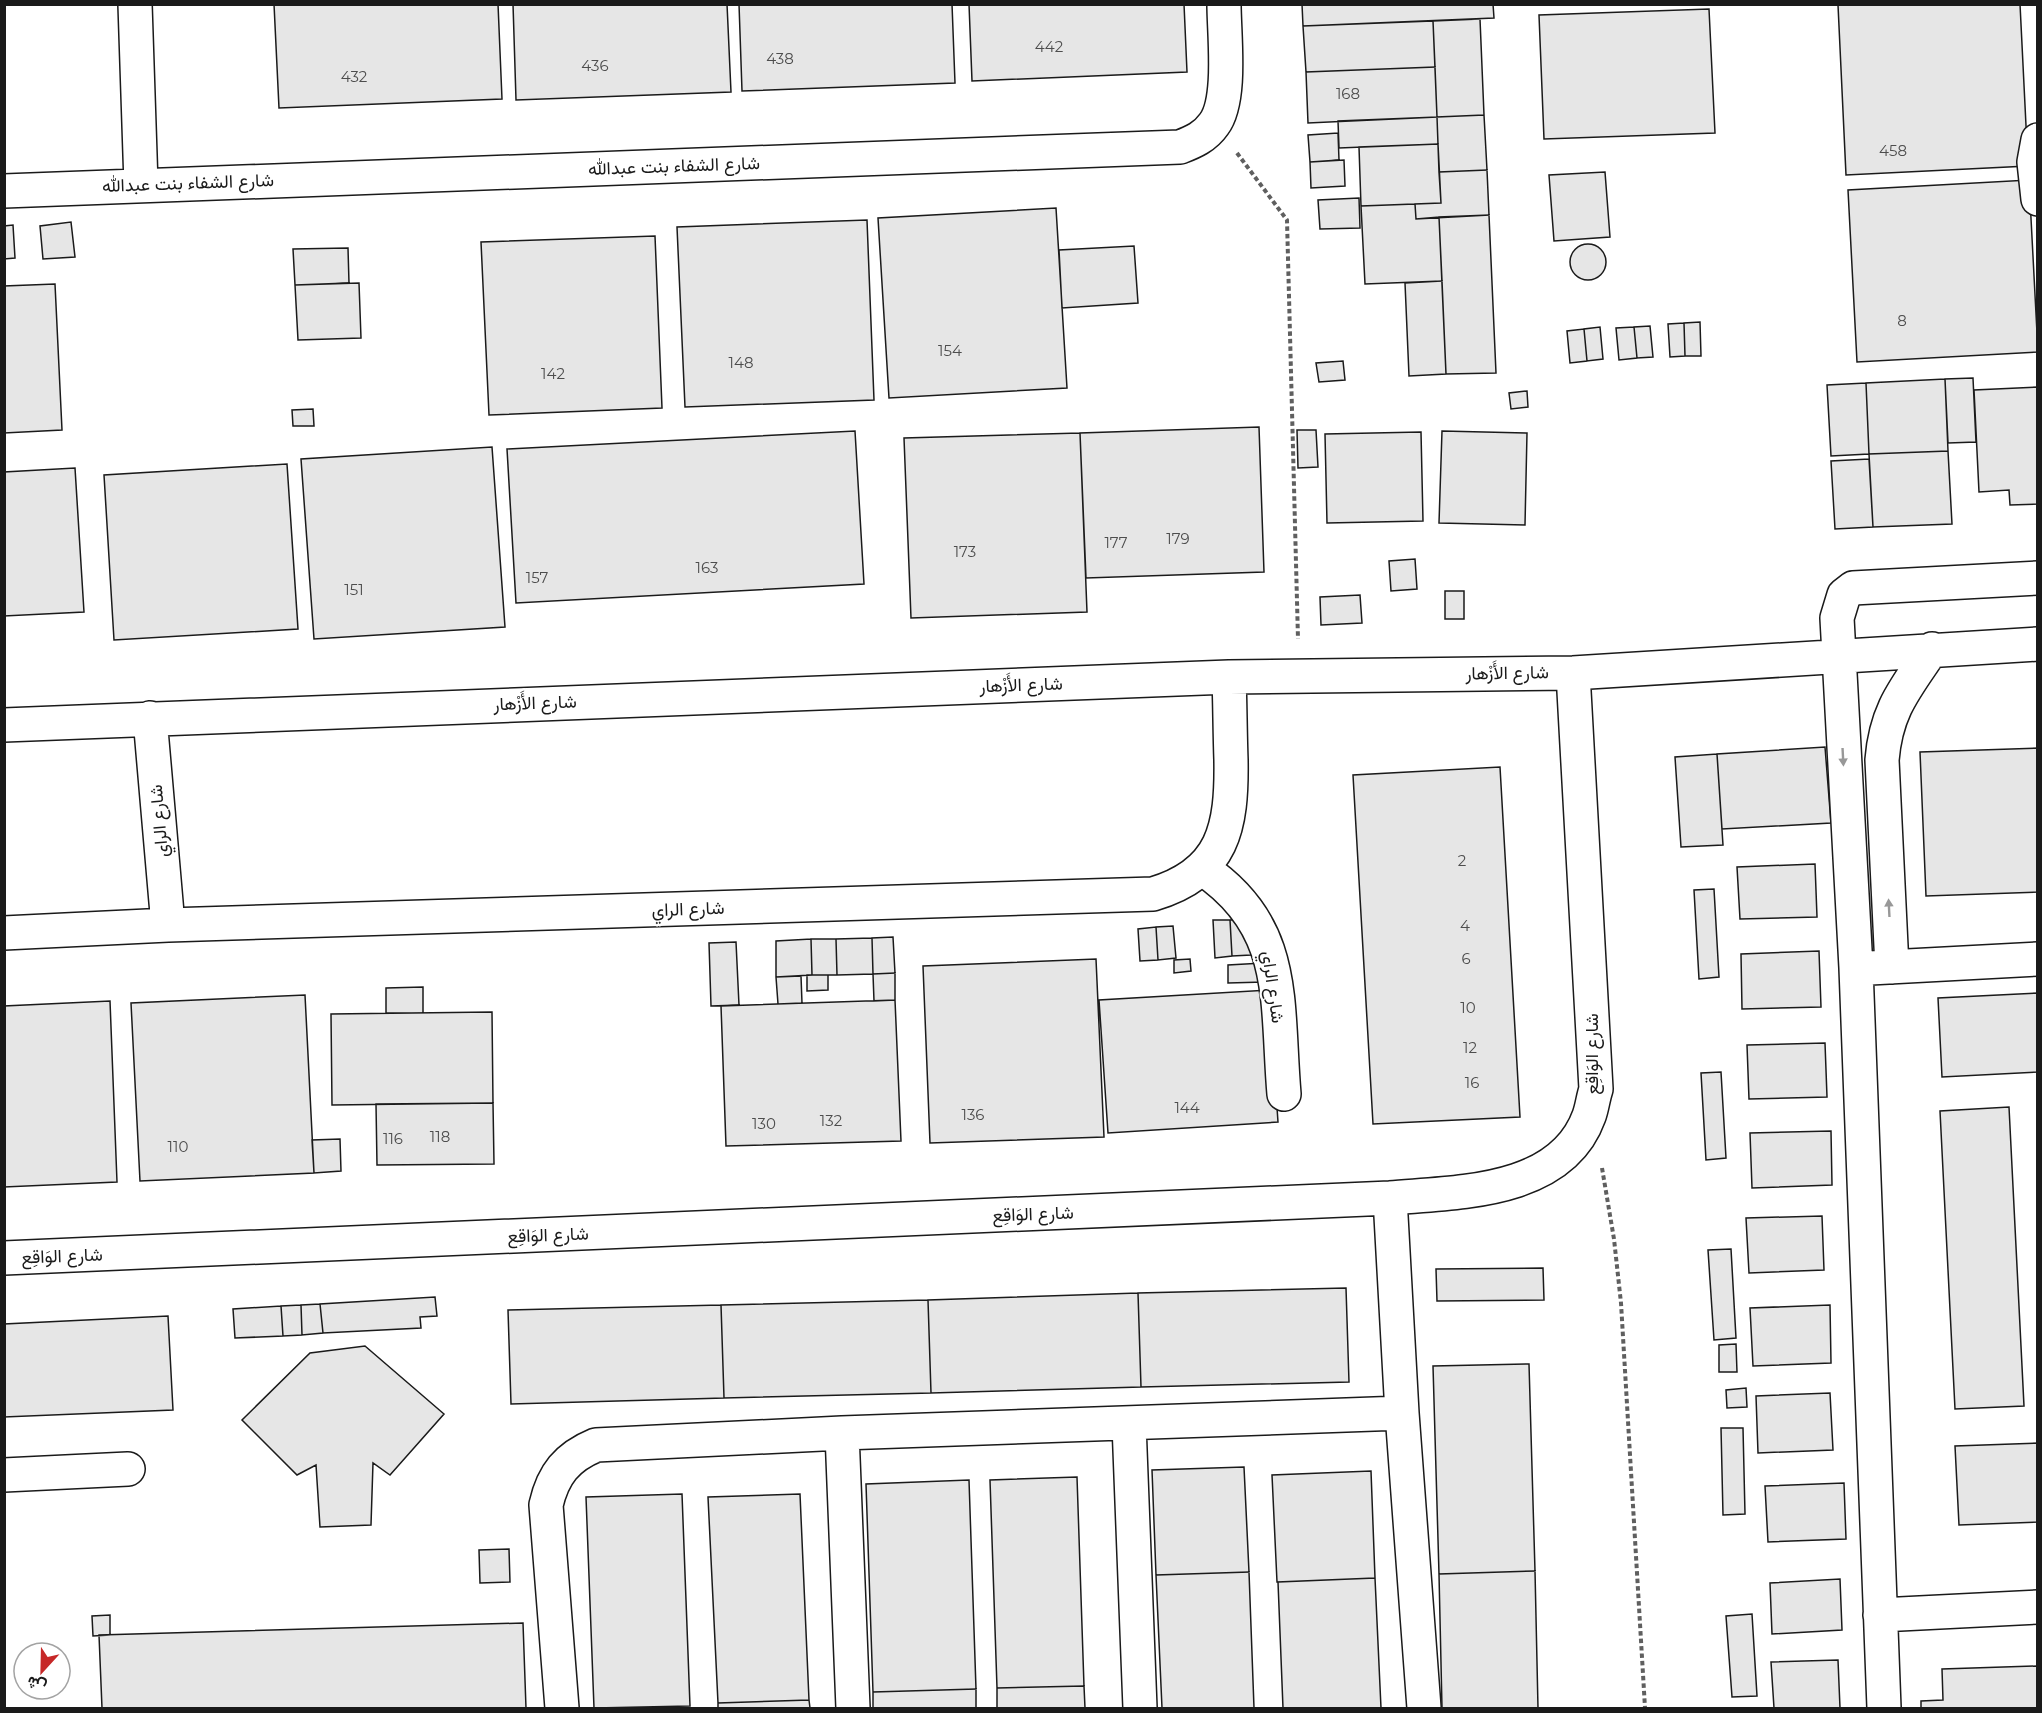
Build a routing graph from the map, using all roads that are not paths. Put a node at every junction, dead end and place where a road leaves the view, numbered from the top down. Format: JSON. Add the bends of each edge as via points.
{"nodes":[{"id":1,"x":135,"y":4,"type":"edge"},
{"id":2,"x":1224,"y":4,"type":"edge"},
{"id":3,"x":2037,"y":140,"type":"edge"},
{"id":4,"x":141,"y":185,"type":"junction"},
{"id":5,"x":4,"y":191,"type":"edge"},
{"id":6,"x":2037,"y":199,"type":"edge"},
{"id":7,"x":2037,"y":578,"type":"edge"},
{"id":8,"x":2037,"y":644,"type":"edge"},
{"id":9,"x":1932,"y":649,"type":"junction"},
{"id":10,"x":1837,"y":655,"type":"junction"},
{"id":11,"x":1574,"y":673,"type":"junction"},
{"id":12,"x":1229,"y":677,"type":"junction"},
{"id":13,"x":150,"y":718,"type":"junction"},
{"id":14,"x":4,"y":725,"type":"edge"},
{"id":15,"x":1203,"y":869,"type":"junction"},
{"id":16,"x":168,"y":925,"type":"junction"},
{"id":17,"x":4,"y":933,"type":"edge"},
{"id":18,"x":2037,"y":959,"type":"edge"},
{"id":19,"x":1892,"y":967,"type":"junction"},
{"id":20,"x":1856,"y":968,"type":"junction"},
{"id":21,"x":1284,"y":1094,"type":"dead end"},
{"id":22,"x":1390,"y":1198,"type":"junction"},
{"id":23,"x":4,"y":1258,"type":"edge"},
{"id":24,"x":1402,"y":1413,"type":"junction"},
{"id":25,"x":1129,"y":1424,"type":"junction"},
{"id":26,"x":842,"y":1433,"type":"junction"},
{"id":27,"x":128,"y":1468,"type":"dead end"},
{"id":28,"x":4,"y":1475,"type":"edge"},
{"id":29,"x":2037,"y":1607,"type":"edge"},
{"id":30,"x":1880,"y":1615,"type":"junction"},
{"id":31,"x":562,"y":1708,"type":"edge"},
{"id":32,"x":853,"y":1708,"type":"edge"},
{"id":33,"x":1140,"y":1708,"type":"edge"},
{"id":34,"x":1424,"y":1708,"type":"edge"},
{"id":35,"x":1884,"y":1708,"type":"edge"}],
"edges":[{"from":1,"to":4,"type":"street"},
{"from":2,"to":4,"type":"street","name":"شارع الشفاء بنت عبدالله","via":[[1223,104],[1215,124],[1200,139],[1180,147]]},
{"from":3,"to":6,"type":"street"},
{"from":4,"to":5,"type":"street","name":"شارع الشفاء بنت عبدالله"},
{"from":7,"to":10,"type":"street","via":[[1853,588],[1844,595],[1839,607]]},
{"from":8,"to":9,"type":"street","name":"شارع الأَزْهار"},
{"from":9,"to":10,"type":"street","name":"شارع الأَزْهار"},
{"from":19,"to":9,"type":"street","one_way":true,"via":[[1884,732],[1897,701]]},
{"from":10,"to":11,"type":"street","name":"شارع الأَزْهار"},
{"from":10,"to":20,"type":"street","one_way":true},
{"from":11,"to":12,"type":"street","name":"شارع الأَزْهار"},
{"from":11,"to":22,"type":"street","name":"شارع الوَاقِع","via":[[1596,1062],[1596,1089],[1588,1118],[1558,1158],[1535,1173],[1478,1190]]},
{"from":12,"to":13,"type":"street","name":"شارع الأَزْهار"},
{"from":12,"to":15,"type":"street","name":"شارع الراي","via":[[1231,810],[1221,841]]},
{"from":13,"to":14,"type":"street","name":"شارع الأَزْهار"},
{"from":13,"to":16,"type":"street","name":"شارع الراي"},
{"from":15,"to":16,"type":"street","name":"شارع الراي","via":[[1171,888],[1135,895]]},
{"from":15,"to":21,"type":"street","name":"شارع الراي","via":[[1243,901],[1268,945],[1274,970]]},
{"from":16,"to":17,"type":"street","name":"شارع الراي"},
{"from":18,"to":19,"type":"street"},
{"from":19,"to":20,"type":"street"},
{"from":20,"to":30,"type":"street"},
{"from":22,"to":23,"type":"street","name":"شارع الوَاقِع"},
{"from":22,"to":24,"type":"street"},
{"from":24,"to":25,"type":"street"},
{"from":24,"to":34,"type":"street"},
{"from":25,"to":26,"type":"street"},
{"from":25,"to":33,"type":"street"},
{"from":26,"to":31,"type":"street","via":[[612,1443],[580,1451],[567,1461],[557,1473],[546,1505]]},
{"from":26,"to":32,"type":"street"},
{"from":27,"to":28,"type":"street"},
{"from":29,"to":30,"type":"street"},
{"from":30,"to":35,"type":"street"}]}
